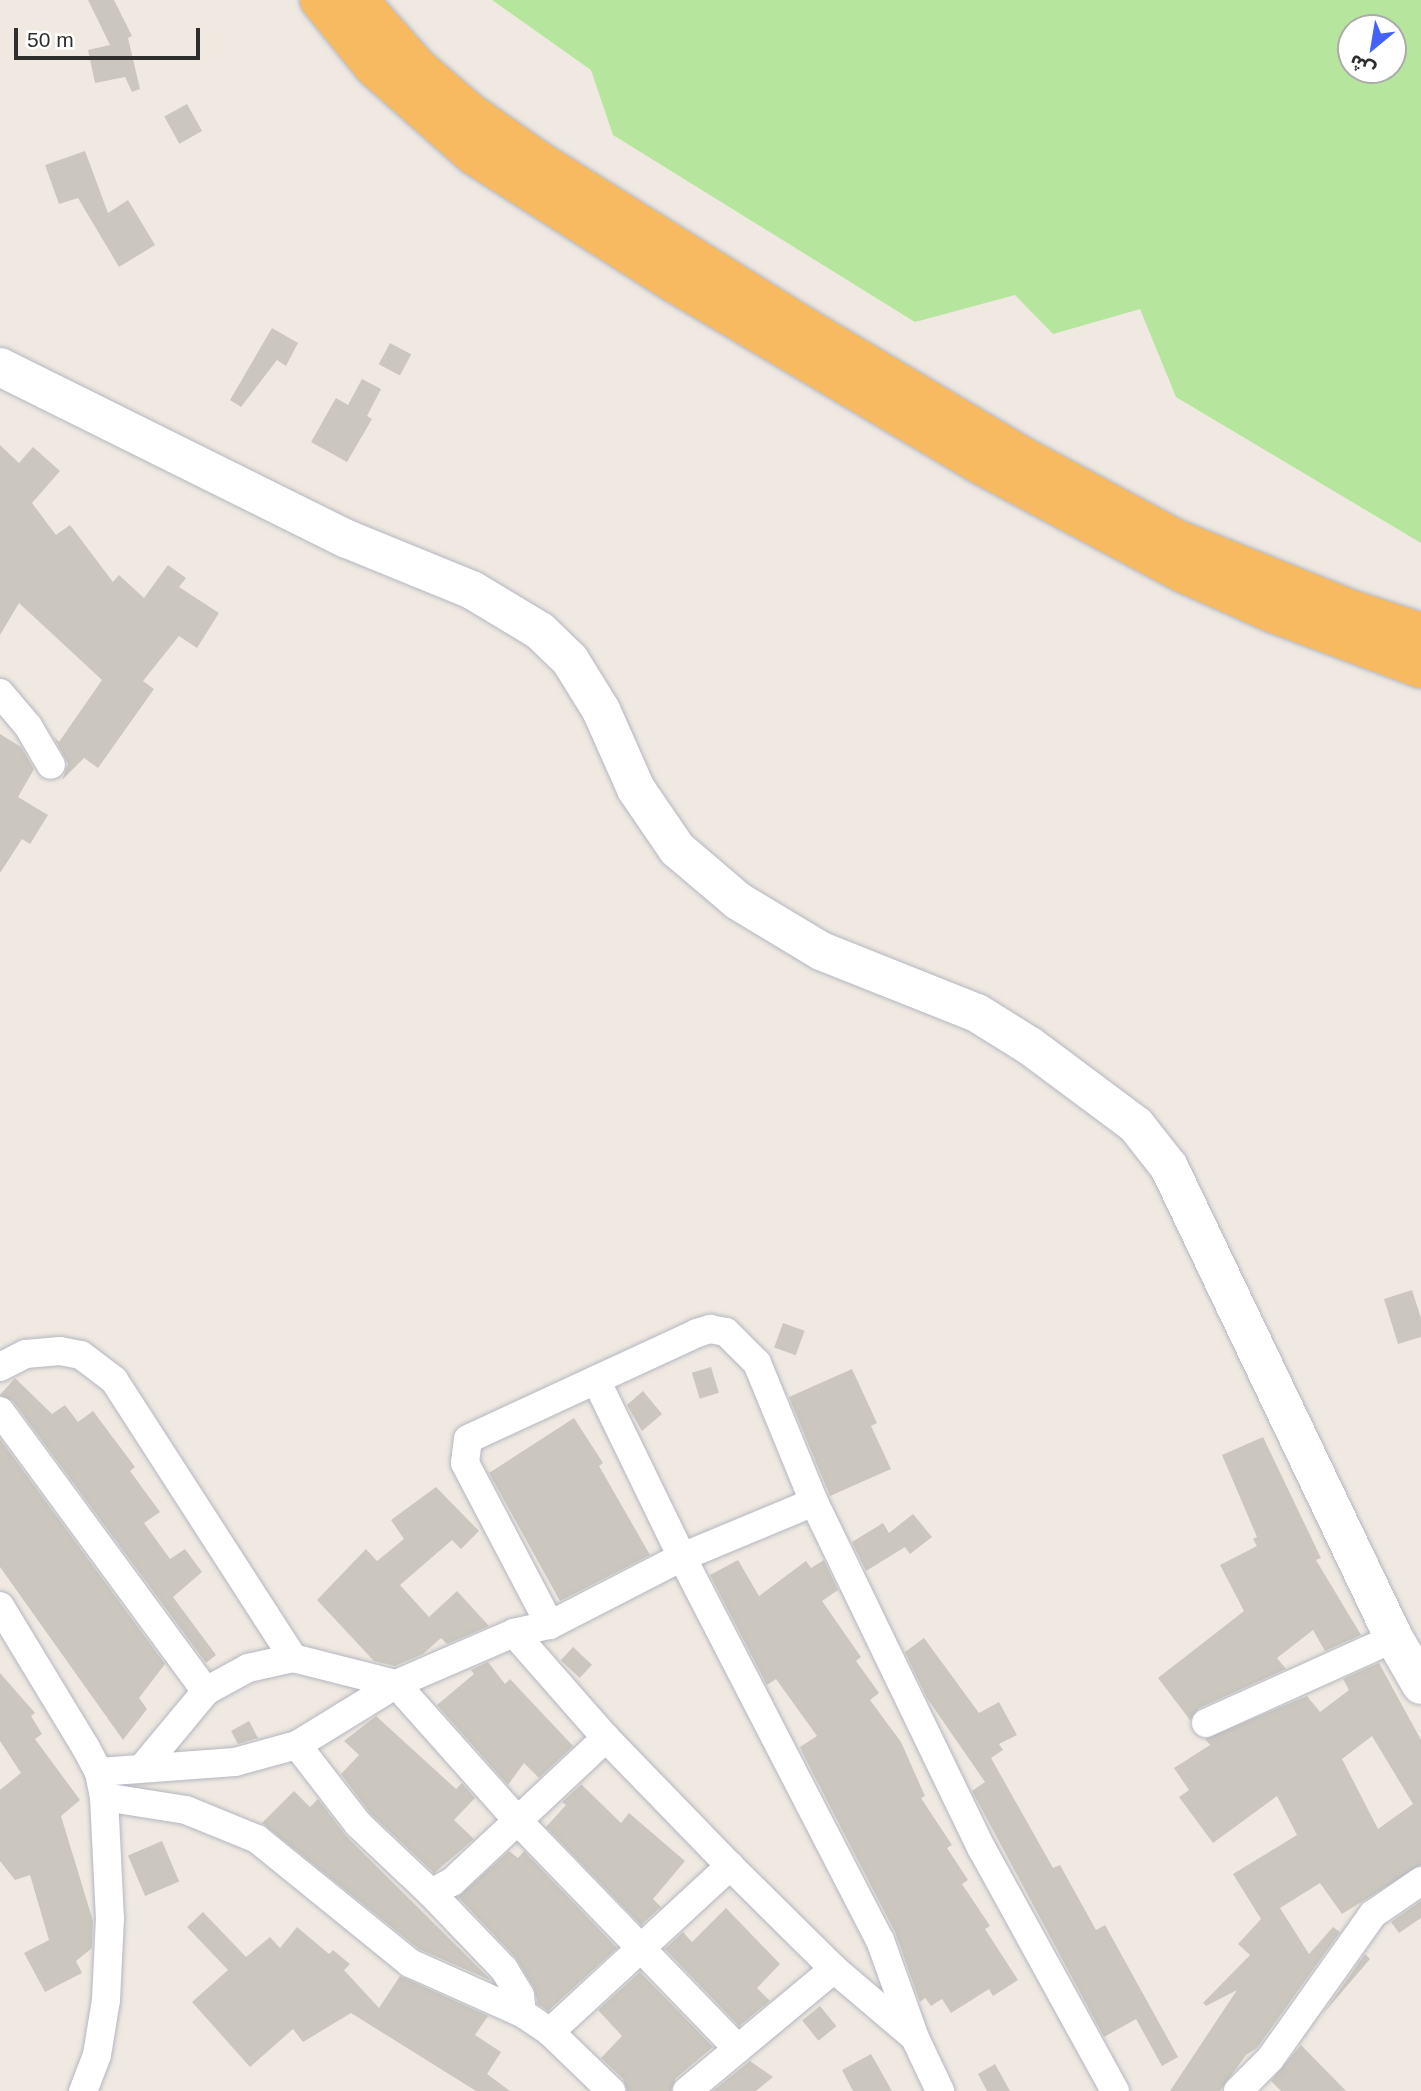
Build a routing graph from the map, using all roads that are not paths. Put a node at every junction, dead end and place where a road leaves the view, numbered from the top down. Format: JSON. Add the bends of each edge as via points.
{"nodes":[{"id":1,"x":319,"y":0,"type":"edge"},
{"id":2,"x":359,"y":0,"type":"edge"},
{"id":3,"x":0,"y":368,"type":"edge"},
{"id":4,"x":1421,"y":632,"type":"edge"},
{"id":5,"x":1421,"y":669,"type":"edge"},
{"id":6,"x":0,"y":693,"type":"edge"},
{"id":7,"x":51,"y":765,"type":"dead end"},
{"id":8,"x":0,"y":1367,"type":"edge"},
{"id":9,"x":596,"y":1380,"type":"junction"},
{"id":10,"x":0,"y":1411,"type":"edge"},
{"id":11,"x":814,"y":1502,"type":"junction"},
{"id":12,"x":681,"y":1557,"type":"junction"},
{"id":13,"x":0,"y":1606,"type":"edge"},
{"id":14,"x":550,"y":1625,"type":"junction"},
{"id":15,"x":514,"y":1633,"type":"junction"},
{"id":16,"x":1394,"y":1638,"type":"junction"},
{"id":17,"x":293,"y":1658,"type":"junction"},
{"id":18,"x":396,"y":1684,"type":"junction"},
{"id":19,"x":1421,"y":1685,"type":"edge"},
{"id":20,"x":206,"y":1691,"type":"junction"},
{"id":21,"x":1206,"y":1723,"type":"dead end"},
{"id":22,"x":606,"y":1738,"type":"junction"},
{"id":23,"x":297,"y":1745,"type":"junction"},
{"id":24,"x":143,"y":1767,"type":"junction"},
{"id":25,"x":102,"y":1785,"type":"junction"},
{"id":26,"x":517,"y":1820,"type":"junction"},
{"id":27,"x":730,"y":1866,"type":"junction"},
{"id":28,"x":1421,"y":1881,"type":"edge"},
{"id":29,"x":431,"y":1893,"type":"junction"},
{"id":30,"x":639,"y":1949,"type":"junction"},
{"id":31,"x":834,"y":1969,"type":"junction"},
{"id":32,"x":522,"y":2013,"type":"junction"},
{"id":33,"x":550,"y":2032,"type":"junction"},
{"id":34,"x":915,"y":2038,"type":"junction"},
{"id":35,"x":738,"y":2049,"type":"junction"},
{"id":36,"x":83,"y":2091,"type":"edge"},
{"id":37,"x":611,"y":2091,"type":"edge"},
{"id":38,"x":687,"y":2091,"type":"edge"},
{"id":39,"x":940,"y":2091,"type":"edge"},
{"id":40,"x":1115,"y":2091,"type":"edge"},
{"id":41,"x":1238,"y":2091,"type":"edge"}],
"edges":[{"from":1,"to":5,"type":"highway","via":[[373,67],[474,156],[683,289],[978,464],[1184,574],[1274,614]]},
{"from":2,"to":4,"type":"highway","via":[[418,67],[470,112],[538,160],[840,348],[1030,460],[1175,538]]},
{"from":3,"to":16,"type":"main road","via":[[347,539],[472,590],[540,631],[582,680],[636,789],[677,849],[738,901],[821,951],[977,1013],[1030,1046],[1136,1125],[1170,1167]]},
{"from":6,"to":7,"type":"street","via":[[28,726]]},
{"from":8,"to":17,"type":"street","via":[[26,1354],[60,1352],[81,1355],[114,1380]]},
{"from":9,"to":11,"type":"street","via":[[697,1333],[710,1329],[726,1332],[757,1363]]},
{"from":9,"to":12,"type":"street"},
{"from":9,"to":14,"type":"street","via":[[477,1432],[468,1439],[463,1453]]},
{"from":10,"to":20,"type":"street"},
{"from":11,"to":12,"type":"street"},
{"from":11,"to":40,"type":"street","via":[[982,1849]]},
{"from":12,"to":14,"type":"street"},
{"from":12,"to":34,"type":"street","via":[[880,1940]]},
{"from":13,"to":25,"type":"street"},
{"from":14,"to":15,"type":"street"},
{"from":15,"to":18,"type":"street"},
{"from":15,"to":22,"type":"street"},
{"from":16,"to":19,"type":"main road"},
{"from":16,"to":21,"type":"street"},
{"from":17,"to":18,"type":"street"},
{"from":17,"to":20,"type":"street","via":[[248,1668]]},
{"from":18,"to":23,"type":"street"},
{"from":18,"to":26,"type":"street"},
{"from":20,"to":24,"type":"street"},
{"from":22,"to":26,"type":"street"},
{"from":22,"to":27,"type":"street"},
{"from":23,"to":24,"type":"street","via":[[235,1762]]},
{"from":23,"to":29,"type":"street","via":[[358,1824]]},
{"from":24,"to":25,"type":"street"},
{"from":25,"to":32,"type":"street","via":[[186,1810],[257,1839],[410,1963]]},
{"from":25,"to":36,"type":"street","via":[[110,1918],[106,2007],[97,2055]]},
{"from":26,"to":29,"type":"street","via":[[452,1882]]},
{"from":26,"to":30,"type":"street"},
{"from":27,"to":30,"type":"street"},
{"from":27,"to":31,"type":"street"},
{"from":28,"to":41,"type":"street","via":[[1373,1914],[1270,2059]]},
{"from":29,"to":32,"type":"street","via":[[504,1969],[520,1996]]},
{"from":30,"to":33,"type":"street"},
{"from":30,"to":35,"type":"street"},
{"from":31,"to":34,"type":"street"},
{"from":31,"to":35,"type":"street"},
{"from":32,"to":33,"type":"street"},
{"from":33,"to":37,"type":"street"},
{"from":34,"to":39,"type":"street"},
{"from":35,"to":38,"type":"street"}]}
